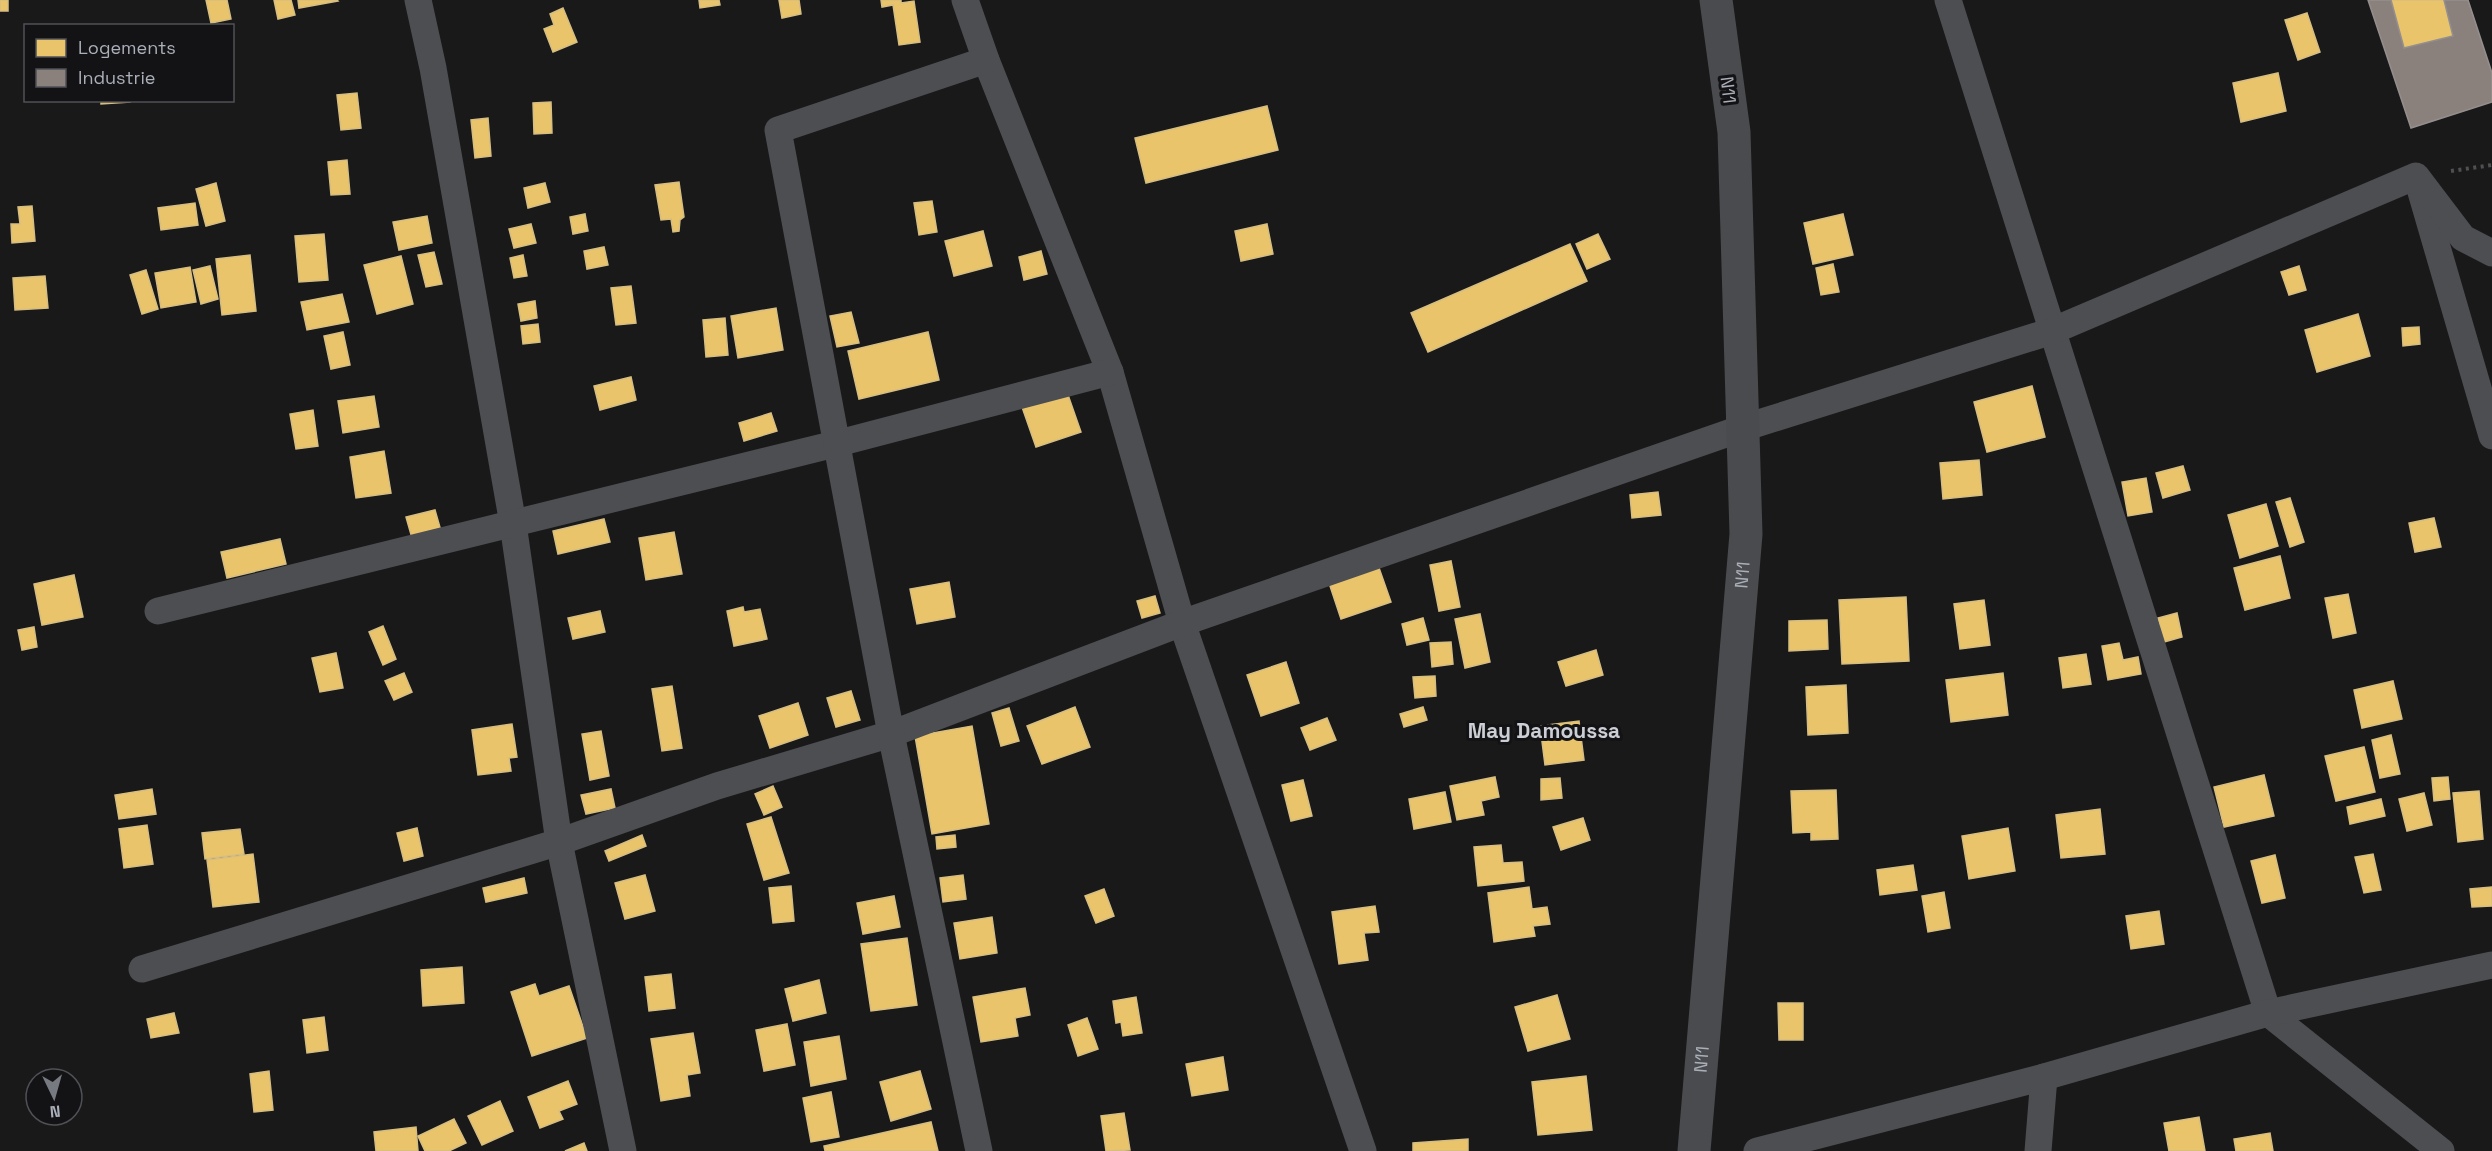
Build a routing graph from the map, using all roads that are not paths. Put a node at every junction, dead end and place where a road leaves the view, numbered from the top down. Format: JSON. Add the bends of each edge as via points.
{"nodes":[{"id":1,"x":418,"y":0,"type":"edge"},
{"id":2,"x":964,"y":0,"type":"edge"},
{"id":3,"x":1716,"y":0,"type":"edge"},
{"id":4,"x":1948,"y":0,"type":"edge"},
{"id":5,"x":986,"y":60,"type":"junction"},
{"id":6,"x":2416,"y":176,"type":"junction"},
{"id":7,"x":2492,"y":253,"type":"edge"},
{"id":8,"x":2052,"y":331,"type":"junction"},
{"id":9,"x":1110,"y":372,"type":"junction"},
{"id":10,"x":1743,"y":428,"type":"junction"},
{"id":11,"x":2492,"y":436,"type":"edge"},
{"id":12,"x":835,"y":444,"type":"junction"},
{"id":13,"x":513,"y":524,"type":"junction"},
{"id":14,"x":158,"y":611,"type":"dead end"},
{"id":15,"x":1182,"y":623,"type":"junction"},
{"id":16,"x":891,"y":734,"type":"junction"},
{"id":17,"x":559,"y":843,"type":"junction"},
{"id":18,"x":2492,"y":965,"type":"edge"},
{"id":19,"x":142,"y":969,"type":"dead end"},
{"id":20,"x":2268,"y":1013,"type":"junction"},
{"id":21,"x":2044,"y":1077,"type":"junction"},
{"id":22,"x":623,"y":1151,"type":"edge"},
{"id":23,"x":979,"y":1151,"type":"edge"},
{"id":24,"x":1364,"y":1151,"type":"edge"},
{"id":25,"x":1694,"y":1151,"type":"edge"},
{"id":26,"x":1757,"y":1151,"type":"edge"},
{"id":27,"x":2038,"y":1151,"type":"edge"},
{"id":28,"x":2441,"y":1151,"type":"edge"}],
"edges":[{"from":1,"to":13,"type":"street"},
{"from":2,"to":5,"type":"street"},
{"from":3,"to":10,"type":"main road","name":"N11","via":[[1734,132]]},
{"from":4,"to":8,"type":"street"},
{"from":5,"to":9,"type":"street"},
{"from":5,"to":12,"type":"street","via":[[778,130]]},
{"from":6,"to":7,"type":"street","via":[[2463,238]]},
{"from":6,"to":8,"type":"street"},
{"from":6,"to":11,"type":"street"},
{"from":8,"to":10,"type":"street"},
{"from":8,"to":20,"type":"street"},
{"from":9,"to":12,"type":"street"},
{"from":9,"to":15,"type":"street"},
{"from":10,"to":15,"type":"street"},
{"from":10,"to":25,"type":"main road","name":"N11","via":[[1746,534]]},
{"from":12,"to":13,"type":"street"},
{"from":12,"to":16,"type":"street"},
{"from":13,"to":14,"type":"street"},
{"from":13,"to":17,"type":"street"},
{"from":15,"to":16,"type":"street"},
{"from":15,"to":24,"type":"street"},
{"from":16,"to":17,"type":"street","via":[[717,786]]},
{"from":16,"to":23,"type":"street"},
{"from":17,"to":19,"type":"street"},
{"from":17,"to":22,"type":"street"},
{"from":18,"to":20,"type":"street"},
{"from":20,"to":21,"type":"street"},
{"from":20,"to":28,"type":"street"},
{"from":21,"to":26,"type":"street"},
{"from":21,"to":27,"type":"street"}]}
